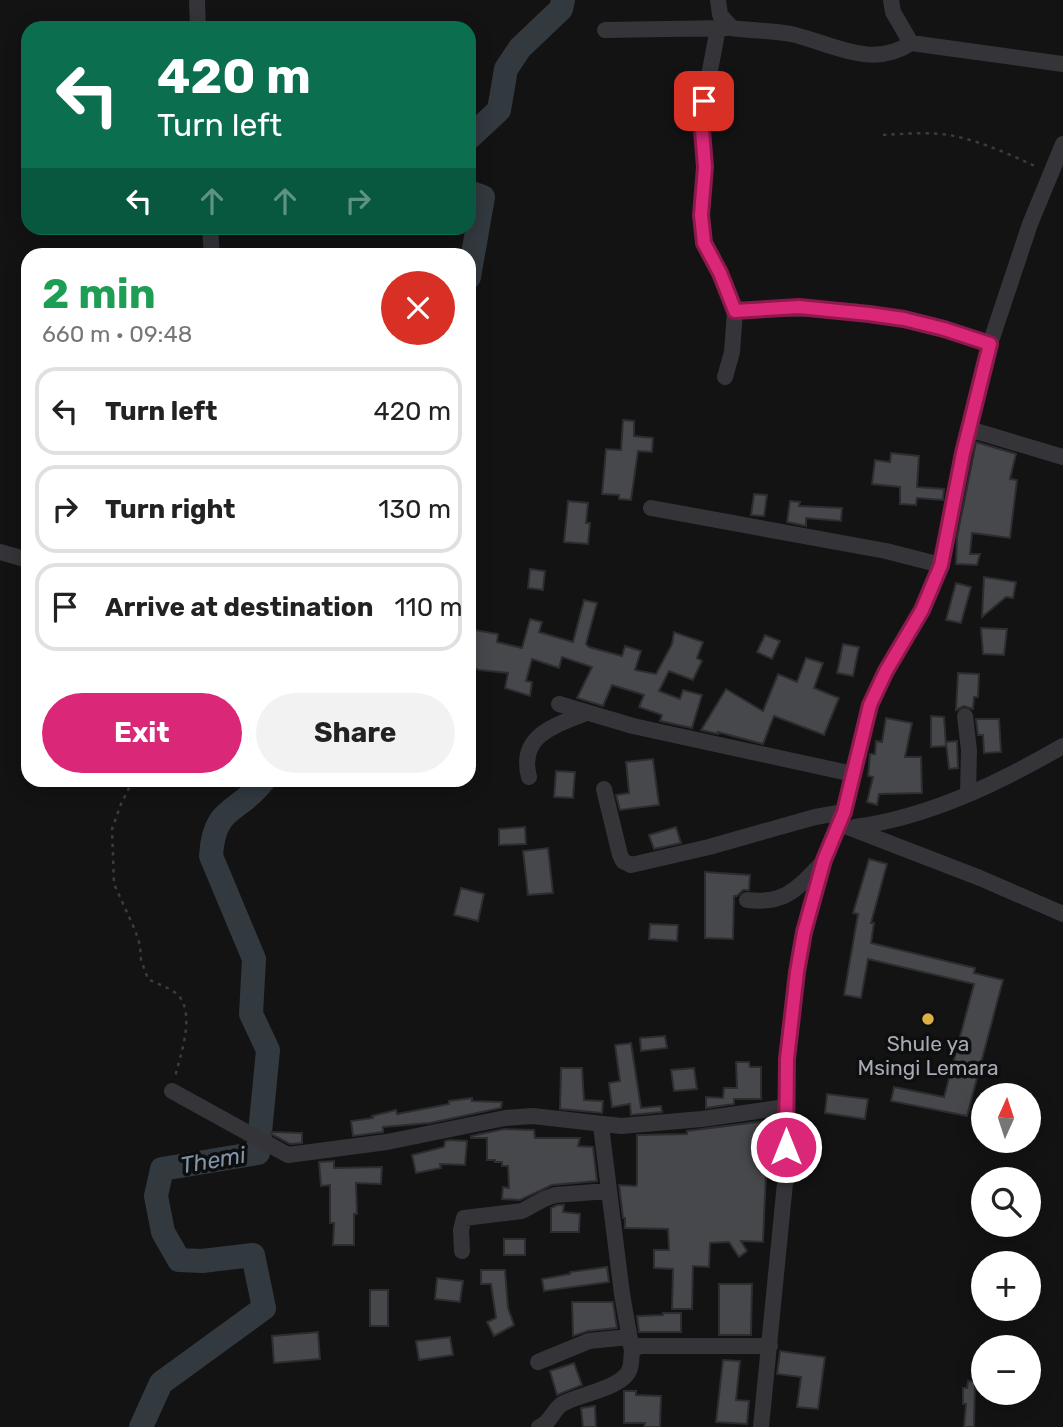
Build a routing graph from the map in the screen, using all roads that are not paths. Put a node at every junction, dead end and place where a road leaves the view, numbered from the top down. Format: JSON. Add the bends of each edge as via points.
{"nodes":[{"id":1,"x":197,"y":0,"type":"edge"},
{"id":2,"x":718,"y":0,"type":"edge"},
{"id":3,"x":891,"y":0,"type":"edge"},
{"id":4,"x":198,"y":21,"type":"edge"},
{"id":5,"x":725,"y":28,"type":"junction"},
{"id":6,"x":605,"y":30,"type":"dead end"},
{"id":7,"x":911,"y":43,"type":"junction"},
{"id":8,"x":1063,"y":64,"type":"edge"},
{"id":9,"x":1063,"y":144,"type":"edge"},
{"id":10,"x":735,"y":311,"type":"junction"},
{"id":11,"x":990,"y":344,"type":"junction"},
{"id":12,"x":724,"y":377,"type":"dead end"},
{"id":13,"x":969,"y":429,"type":"junction"},
{"id":14,"x":1063,"y":457,"type":"edge"},
{"id":15,"x":651,"y":508,"type":"dead end"},
{"id":16,"x":0,"y":552,"type":"edge"},
{"id":17,"x":21,"y":558,"type":"edge"},
{"id":18,"x":941,"y":565,"type":"junction"},
{"id":19,"x":559,"y":704,"type":"dead end"},
{"id":20,"x":586,"y":713,"type":"junction"},
{"id":21,"x":965,"y":716,"type":"dead end"},
{"id":22,"x":1063,"y":746,"type":"edge"},
{"id":23,"x":853,"y":774,"type":"junction"},
{"id":24,"x":529,"y":777,"type":"dead end"},
{"id":25,"x":604,"y":789,"type":"dead end"},
{"id":26,"x":968,"y":793,"type":"junction"},
{"id":27,"x":845,"y":821,"type":"junction"},
{"id":28,"x":824,"y":860,"type":"junction"},
{"id":29,"x":747,"y":900,"type":"dead end"},
{"id":30,"x":1063,"y":914,"type":"edge"},
{"id":31,"x":172,"y":1091,"type":"road end"},
{"id":32,"x":786,"y":1107,"type":"junction"},
{"id":33,"x":601,"y":1126,"type":"junction"},
{"id":34,"x":609,"y":1191,"type":"junction"},
{"id":35,"x":462,"y":1251,"type":"dead end"},
{"id":36,"x":630,"y":1344,"type":"junction"},
{"id":37,"x":770,"y":1346,"type":"junction"},
{"id":38,"x":538,"y":1362,"type":"dead end"},
{"id":39,"x":546,"y":1425,"type":"edge"},
{"id":40,"x":761,"y":1427,"type":"edge"}],
"edges":[{"from":1,"to":4,"type":"street"},
{"from":2,"to":5,"type":"street"},
{"from":3,"to":7,"type":"street"},
{"from":5,"to":6,"type":"street"},
{"from":5,"to":7,"type":"street","via":[[789,34],[835,49],[875,55],[898,52]]},
{"from":5,"to":10,"type":"street","via":[[701,118],[705,167],[701,215],[704,243]]},
{"from":7,"to":8,"type":"street"},
{"from":9,"to":11,"type":"street","via":[[1030,223]]},
{"from":10,"to":11,"type":"street","via":[[799,307],[869,314]]},
{"from":10,"to":12,"type":"street","via":[[732,352]]},
{"from":11,"to":13,"type":"street"},
{"from":13,"to":14,"type":"street"},
{"from":13,"to":18,"type":"street"},
{"from":15,"to":18,"type":"street"},
{"from":16,"to":17,"type":"street"},
{"from":18,"to":23,"type":"street","via":[[922,610],[876,689]]},
{"from":19,"to":20,"type":"street"},
{"from":20,"to":23,"type":"street"},
{"from":20,"to":24,"type":"street","via":[[552,727],[529,747]]},
{"from":21,"to":26,"type":"street"},
{"from":22,"to":26,"type":"street"},
{"from":23,"to":27,"type":"street"},
{"from":25,"to":27,"type":"street","via":[[620,855],[631,865],[815,817]]},
{"from":26,"to":27,"type":"street","via":[[887,823]]},
{"from":27,"to":28,"type":"street"},
{"from":27,"to":30,"type":"street"},
{"from":28,"to":29,"type":"street","via":[[796,890],[779,899]]},
{"from":28,"to":32,"type":"street","via":[[797,972]]},
{"from":31,"to":33,"type":"street","via":[[288,1155],[387,1142],[505,1118],[544,1117]]},
{"from":32,"to":33,"type":"street"},
{"from":32,"to":37,"type":"street","via":[[785,1183]]},
{"from":33,"to":34,"type":"street"},
{"from":34,"to":35,"type":"street","via":[[555,1195],[522,1210],[464,1217]]},
{"from":34,"to":36,"type":"street"},
{"from":36,"to":37,"type":"street"},
{"from":36,"to":38,"type":"street","via":[[589,1341]]},
{"from":36,"to":39,"type":"street","via":[[627,1375],[559,1406]]},
{"from":37,"to":40,"type":"street"}]}
